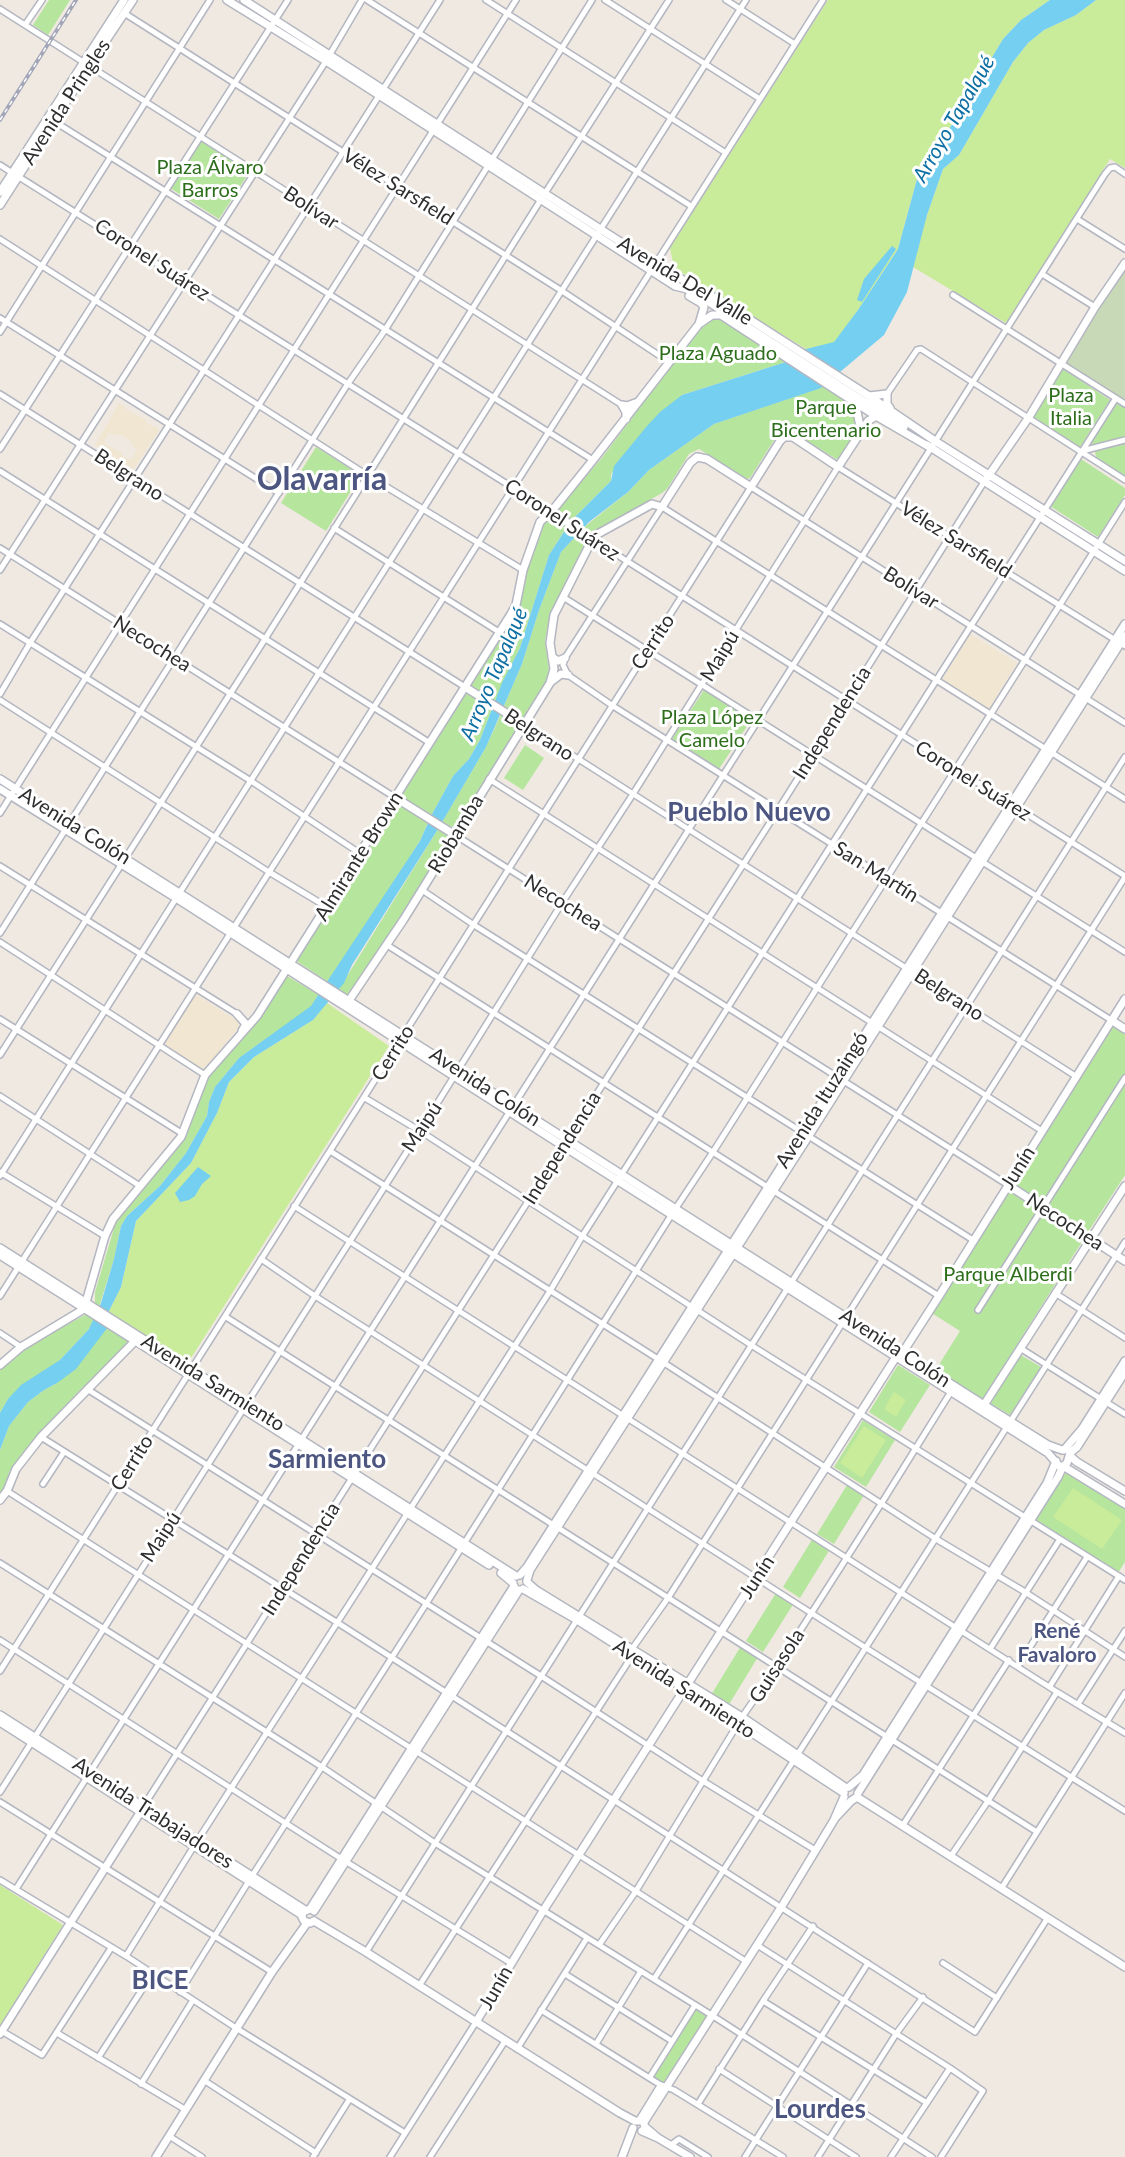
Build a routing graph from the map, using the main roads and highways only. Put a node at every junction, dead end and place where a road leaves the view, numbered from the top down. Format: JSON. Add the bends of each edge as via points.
{"nodes":[{"id":1,"x":124,"y":0,"type":"edge"},
{"id":2,"x":133,"y":0,"type":"edge"},
{"id":3,"x":227,"y":0,"type":"edge"},
{"id":4,"x":244,"y":0,"type":"edge"},
{"id":5,"x":327,"y":58,"type":"junction"},
{"id":6,"x":86,"y":64,"type":"junction"},
{"id":7,"x":435,"y":128,"type":"junction"},
{"id":8,"x":15,"y":174,"type":"junction"},
{"id":9,"x":0,"y":192,"type":"edge"},
{"id":10,"x":0,"y":205,"type":"edge"},
{"id":11,"x":1125,"y":263,"type":"edge"},
{"id":12,"x":675,"y":286,"type":"junction"},
{"id":13,"x":699,"y":324,"type":"junction"},
{"id":14,"x":786,"y":350,"type":"junction"},
{"id":15,"x":838,"y":383,"type":"junction"},
{"id":16,"x":869,"y":396,"type":"junction"},
{"id":17,"x":640,"y":400,"type":"junction"},
{"id":18,"x":855,"y":402,"type":"junction"},
{"id":19,"x":892,"y":412,"type":"junction"},
{"id":20,"x":876,"y":416,"type":"junction"},
{"id":21,"x":626,"y":420,"type":"junction"},
{"id":22,"x":861,"y":431,"type":"junction"},
{"id":23,"x":786,"y":436,"type":"joint"},
{"id":24,"x":933,"y":445,"type":"junction"},
{"id":25,"x":838,"y":467,"type":"joint"},
{"id":26,"x":986,"y":478,"type":"junction"},
{"id":27,"x":751,"y":487,"type":"joint"},
{"id":28,"x":550,"y":511,"type":"junction"},
{"id":29,"x":592,"y":539,"type":"junction"},
{"id":30,"x":1095,"y":548,"type":"junction"},
{"id":31,"x":1125,"y":561,"type":"edge"},
{"id":32,"x":1125,"y":571,"type":"edge"},
{"id":33,"x":1125,"y":624,"type":"edge"},
{"id":34,"x":1125,"y":636,"type":"edge"},
{"id":35,"x":1120,"y":643,"type":"edge"},
{"id":36,"x":552,"y":657,"type":"junction"},
{"id":37,"x":565,"y":658,"type":"road end"},
{"id":38,"x":568,"y":675,"type":"road end"},
{"id":39,"x":550,"y":683,"type":"junction"},
{"id":40,"x":465,"y":687,"type":"junction"},
{"id":41,"x":525,"y":725,"type":"junction"},
{"id":42,"x":0,"y":779,"type":"edge"},
{"id":43,"x":0,"y":789,"type":"edge"},
{"id":44,"x":396,"y":798,"type":"junction"},
{"id":45,"x":68,"y":827,"type":"junction"},
{"id":46,"x":455,"y":835,"type":"junction"},
{"id":47,"x":289,"y":967,"type":"junction"},
{"id":48,"x":1125,"y":999,"type":"edge"},
{"id":49,"x":344,"y":1001,"type":"junction"},
{"id":50,"x":260,"y":1009,"type":"junction"},
{"id":51,"x":1111,"y":1020,"type":"junction"},
{"id":52,"x":1125,"y":1029,"type":"edge"},
{"id":53,"x":237,"y":1040,"type":"junction"},
{"id":54,"x":1008,"y":1185,"type":"junction"},
{"id":55,"x":1125,"y":1186,"type":"edge"},
{"id":56,"x":1091,"y":1239,"type":"junction"},
{"id":57,"x":0,"y":1248,"type":"edge"},
{"id":58,"x":732,"y":1248,"type":"junction"},
{"id":59,"x":0,"y":1255,"type":"edge"},
{"id":60,"x":1125,"y":1261,"type":"edge"},
{"id":61,"x":20,"y":1264,"type":"junction"},
{"id":62,"x":88,"y":1307,"type":"junction"},
{"id":63,"x":138,"y":1339,"type":"junction"},
{"id":64,"x":899,"y":1355,"type":"junction"},
{"id":65,"x":1125,"y":1361,"type":"edge"},
{"id":66,"x":0,"y":1365,"type":"edge"},
{"id":67,"x":1125,"y":1372,"type":"edge"},
{"id":68,"x":1104,"y":1400,"type":"junction"},
{"id":69,"x":982,"y":1408,"type":"junction"},
{"id":70,"x":1008,"y":1424,"type":"junction"},
{"id":71,"x":1067,"y":1452,"type":"junction"},
{"id":72,"x":1056,"y":1461,"type":"junction"},
{"id":73,"x":1063,"y":1466,"type":"junction"},
{"id":74,"x":1125,"y":1492,"type":"edge"},
{"id":75,"x":0,"y":1500,"type":"edge"},
{"id":76,"x":1122,"y":1502,"type":"edge"},
{"id":77,"x":1028,"y":1518,"type":"junction"},
{"id":78,"x":520,"y":1583,"type":"junction"},
{"id":79,"x":687,"y":1686,"type":"junction"},
{"id":80,"x":0,"y":1715,"type":"edge"},
{"id":81,"x":0,"y":1722,"type":"edge"},
{"id":82,"x":33,"y":1740,"type":"junction"},
{"id":83,"x":850,"y":1794,"type":"junction"},
{"id":84,"x":142,"y":1810,"type":"junction"},
{"id":85,"x":309,"y":1916,"type":"junction"},
{"id":86,"x":1125,"y":1967,"type":"edge"},
{"id":87,"x":476,"y":2022,"type":"junction"},
{"id":88,"x":1,"y":2032,"type":"edge"},
{"id":89,"x":639,"y":2126,"type":"junction"},
{"id":90,"x":156,"y":2157,"type":"edge"},
{"id":91,"x":622,"y":2157,"type":"edge"},
{"id":92,"x":690,"y":2157,"type":"edge"}],
"edges":[{"from":1,"to":6,"type":"main road","name":"Avenida Pringles"},
{"from":2,"to":6,"type":"main road","name":"Avenida Pringles"},
{"from":3,"to":5,"type":"main road","name":"Avenida Del Valle"},
{"from":4,"to":5,"type":"main road","name":"Avenida Del Valle"},
{"from":5,"to":7,"type":"main road","name":"Avenida Del Valle"},
{"from":6,"to":8,"type":"main road","name":"Avenida Pringles"},
{"from":7,"to":12,"type":"main road","name":"Avenida Del Valle","via":[[540,201]]},
{"from":7,"to":14,"type":"main road","name":"Avenida Del Valle","via":[[492,159],[723,303]]},
{"from":8,"to":9,"type":"main road","name":"Avenida Pringles"},
{"from":8,"to":10,"type":"main road","name":"Avenida Pringles"},
{"from":11,"to":26,"type":"main road","name":"Independencia"},
{"from":12,"to":13,"type":"main road","via":[[703,305]]},
{"from":12,"to":14,"type":"main road","name":"Avenida Del Valle","via":[[704,299]]},
{"from":13,"to":14,"type":"main road","name":"Avenida Del Valle","via":[[712,315],[721,315]]},
{"from":13,"to":17,"type":"main road","name":"Almirante Brown"},
{"from":14,"to":15,"type":"main road","name":"Avenida Del Valle"},
{"from":14,"to":15,"type":"main road","name":"Avenida Del Valle"},
{"from":15,"to":16,"type":"main road","name":"Avenida Del Valle"},
{"from":15,"to":18,"type":"main road","name":"Avenida Del Valle"},
{"from":15,"to":24,"type":"main road","name":"Avenida Del Valle"},
{"from":16,"to":19,"type":"main road","name":"Avenida Del Valle"},
{"from":16,"to":19,"type":"main road","via":[[887,394]]},
{"from":17,"to":21,"type":"main road","name":"Almirante Brown"},
{"from":17,"to":21,"type":"main road","via":[[622,405]]},
{"from":18,"to":20,"type":"main road","name":"Avenida Del Valle"},
{"from":18,"to":22,"type":"main road"},
{"from":19,"to":24,"type":"main road","name":"Avenida Del Valle"},
{"from":20,"to":22,"type":"main road","name":"Maipú"},
{"from":20,"to":24,"type":"main road","name":"Avenida Del Valle"},
{"from":21,"to":28,"type":"main road","name":"Almirante Brown"},
{"from":22,"to":25,"type":"main road","name":"Maipú"},
{"from":23,"to":25,"type":"main road","name":"Vélez Sarsfield"},
{"from":23,"to":27,"type":"main road","name":"Cerrito"},
{"from":24,"to":26,"type":"main road","name":"Avenida Del Valle"},
{"from":26,"to":30,"type":"main road","name":"Avenida Del Valle"},
{"from":27,"to":29,"type":"main road","name":"Bolívar","via":[[707,459],[697,457],[662,507],[652,504]]},
{"from":28,"to":29,"type":"main road","name":"Coronel Suárez"},
{"from":28,"to":40,"type":"main road","name":"Almirante Brown","via":[[538,526],[514,609]]},
{"from":29,"to":36,"type":"main road","name":"Riobamba","via":[[557,607],[551,628]]},
{"from":30,"to":31,"type":"main road","name":"Avenida Del Valle"},
{"from":30,"to":32,"type":"main road","name":"Avenida Del Valle"},
{"from":33,"to":35,"type":"main road","name":"Avenida Ituzaingó"},
{"from":34,"to":35,"type":"main road","name":"Avenida Ituzaingó"},
{"from":35,"to":58,"type":"main road","name":"Avenida Ituzaingó"},
{"from":36,"to":37,"type":"main road","via":[[558,661]]},
{"from":36,"to":39,"type":"main road","name":"Riobamba"},
{"from":38,"to":39,"type":"main road","via":[[561,674]]},
{"from":39,"to":41,"type":"main road","name":"Riobamba"},
{"from":40,"to":41,"type":"main road","name":"Belgrano"},
{"from":40,"to":44,"type":"main road","name":"Almirante Brown"},
{"from":41,"to":46,"type":"main road","name":"Riobamba"},
{"from":42,"to":45,"type":"main road","name":"Avenida Colón"},
{"from":43,"to":45,"type":"main road","name":"Avenida Colón"},
{"from":44,"to":46,"type":"main road","name":"Necochea"},
{"from":44,"to":47,"type":"main road","name":"Almirante Brown"},
{"from":45,"to":47,"type":"main road","name":"Avenida Colón"},
{"from":46,"to":49,"type":"main road","name":"Riobamba","via":[[387,945]]},
{"from":47,"to":49,"type":"main road","name":"Avenida Colón"},
{"from":47,"to":50,"type":"main road","name":"Almirante Brown"},
{"from":48,"to":51,"type":"main road","name":"Junín"},
{"from":49,"to":58,"type":"main road","name":"Avenida Colón"},
{"from":50,"to":53,"type":"main road","name":"Almirante Brown"},
{"from":50,"to":53,"type":"main road","via":[[249,1018],[237,1014],[246,1024]]},
{"from":51,"to":52,"type":"main road","name":"San Martín"},
{"from":51,"to":54,"type":"main road","name":"Junín"},
{"from":53,"to":62,"type":"main road","name":"Almirante Brown","via":[[205,1075],[183,1134],[113,1219],[105,1236]]},
{"from":54,"to":56,"type":"main road","name":"Necochea"},
{"from":54,"to":64,"type":"main road","name":"Junín"},
{"from":55,"to":56,"type":"main road"},
{"from":56,"to":60,"type":"main road","name":"Necochea"},
{"from":56,"to":69,"type":"main road"},
{"from":57,"to":61,"type":"main road","name":"Avenida Sarmiento"},
{"from":58,"to":64,"type":"main road","name":"Avenida Colón"},
{"from":58,"to":78,"type":"main road","name":"Avenida Ituzaingó"},
{"from":59,"to":61,"type":"main road","name":"Avenida Sarmiento"},
{"from":61,"to":62,"type":"main road","name":"Avenida Sarmiento"},
{"from":62,"to":63,"type":"main road","name":"Avenida Sarmiento"},
{"from":62,"to":66,"type":"main road","via":[[21,1347]]},
{"from":63,"to":75,"type":"main road","via":[[41,1437],[16,1469]]},
{"from":63,"to":78,"type":"main road","name":"Avenida Sarmiento"},
{"from":64,"to":69,"type":"main road","name":"Avenida Colón"},
{"from":64,"to":79,"type":"main road","name":"Junín"},
{"from":65,"to":68,"type":"main road"},
{"from":67,"to":68,"type":"main road"},
{"from":68,"to":71,"type":"main road","via":[[1077,1447]]},
{"from":69,"to":70,"type":"main road","name":"Avenida Colón"},
{"from":70,"to":71,"type":"main road","name":"Avenida Colón"},
{"from":70,"to":72,"type":"main road","name":"Avenida Colón"},
{"from":71,"to":72,"type":"main road"},
{"from":71,"to":73,"type":"main road","via":[[1067,1463]]},
{"from":71,"to":74,"type":"main road","name":"Avenida Colón"},
{"from":72,"to":73,"type":"main road","name":"Avenida Colón"},
{"from":72,"to":77,"type":"main road"},
{"from":73,"to":76,"type":"main road"},
{"from":73,"to":77,"type":"main road"},
{"from":77,"to":83,"type":"main road"},
{"from":78,"to":79,"type":"main road","name":"Avenida Sarmiento"},
{"from":78,"to":85,"type":"main road","name":"Avenida Ituzaingó"},
{"from":79,"to":83,"type":"main road","name":"Avenida Sarmiento"},
{"from":79,"to":87,"type":"main road","name":"Junín"},
{"from":80,"to":82,"type":"main road","name":"Avenida Trabajadores"},
{"from":81,"to":82,"type":"main road","name":"Avenida Trabajadores"},
{"from":82,"to":84,"type":"main road","name":"Avenida Trabajadores"},
{"from":83,"to":86,"type":"main road","name":"Avenida Sarmiento"},
{"from":83,"to":89,"type":"main road","via":[[758,1945]]},
{"from":84,"to":85,"type":"main road","name":"Avenida Trabajadores"},
{"from":84,"to":88,"type":"main road","name":"Independencia"},
{"from":85,"to":87,"type":"main road","name":"Avenida Trabajadores"},
{"from":85,"to":90,"type":"main road","name":"Avenida Ituzaingó"},
{"from":87,"to":89,"type":"main road","name":"Avenida Trabajadores"},
{"from":89,"to":91,"type":"main road"},
{"from":89,"to":92,"type":"main road","name":"Avenida Trabajadores"}]}
